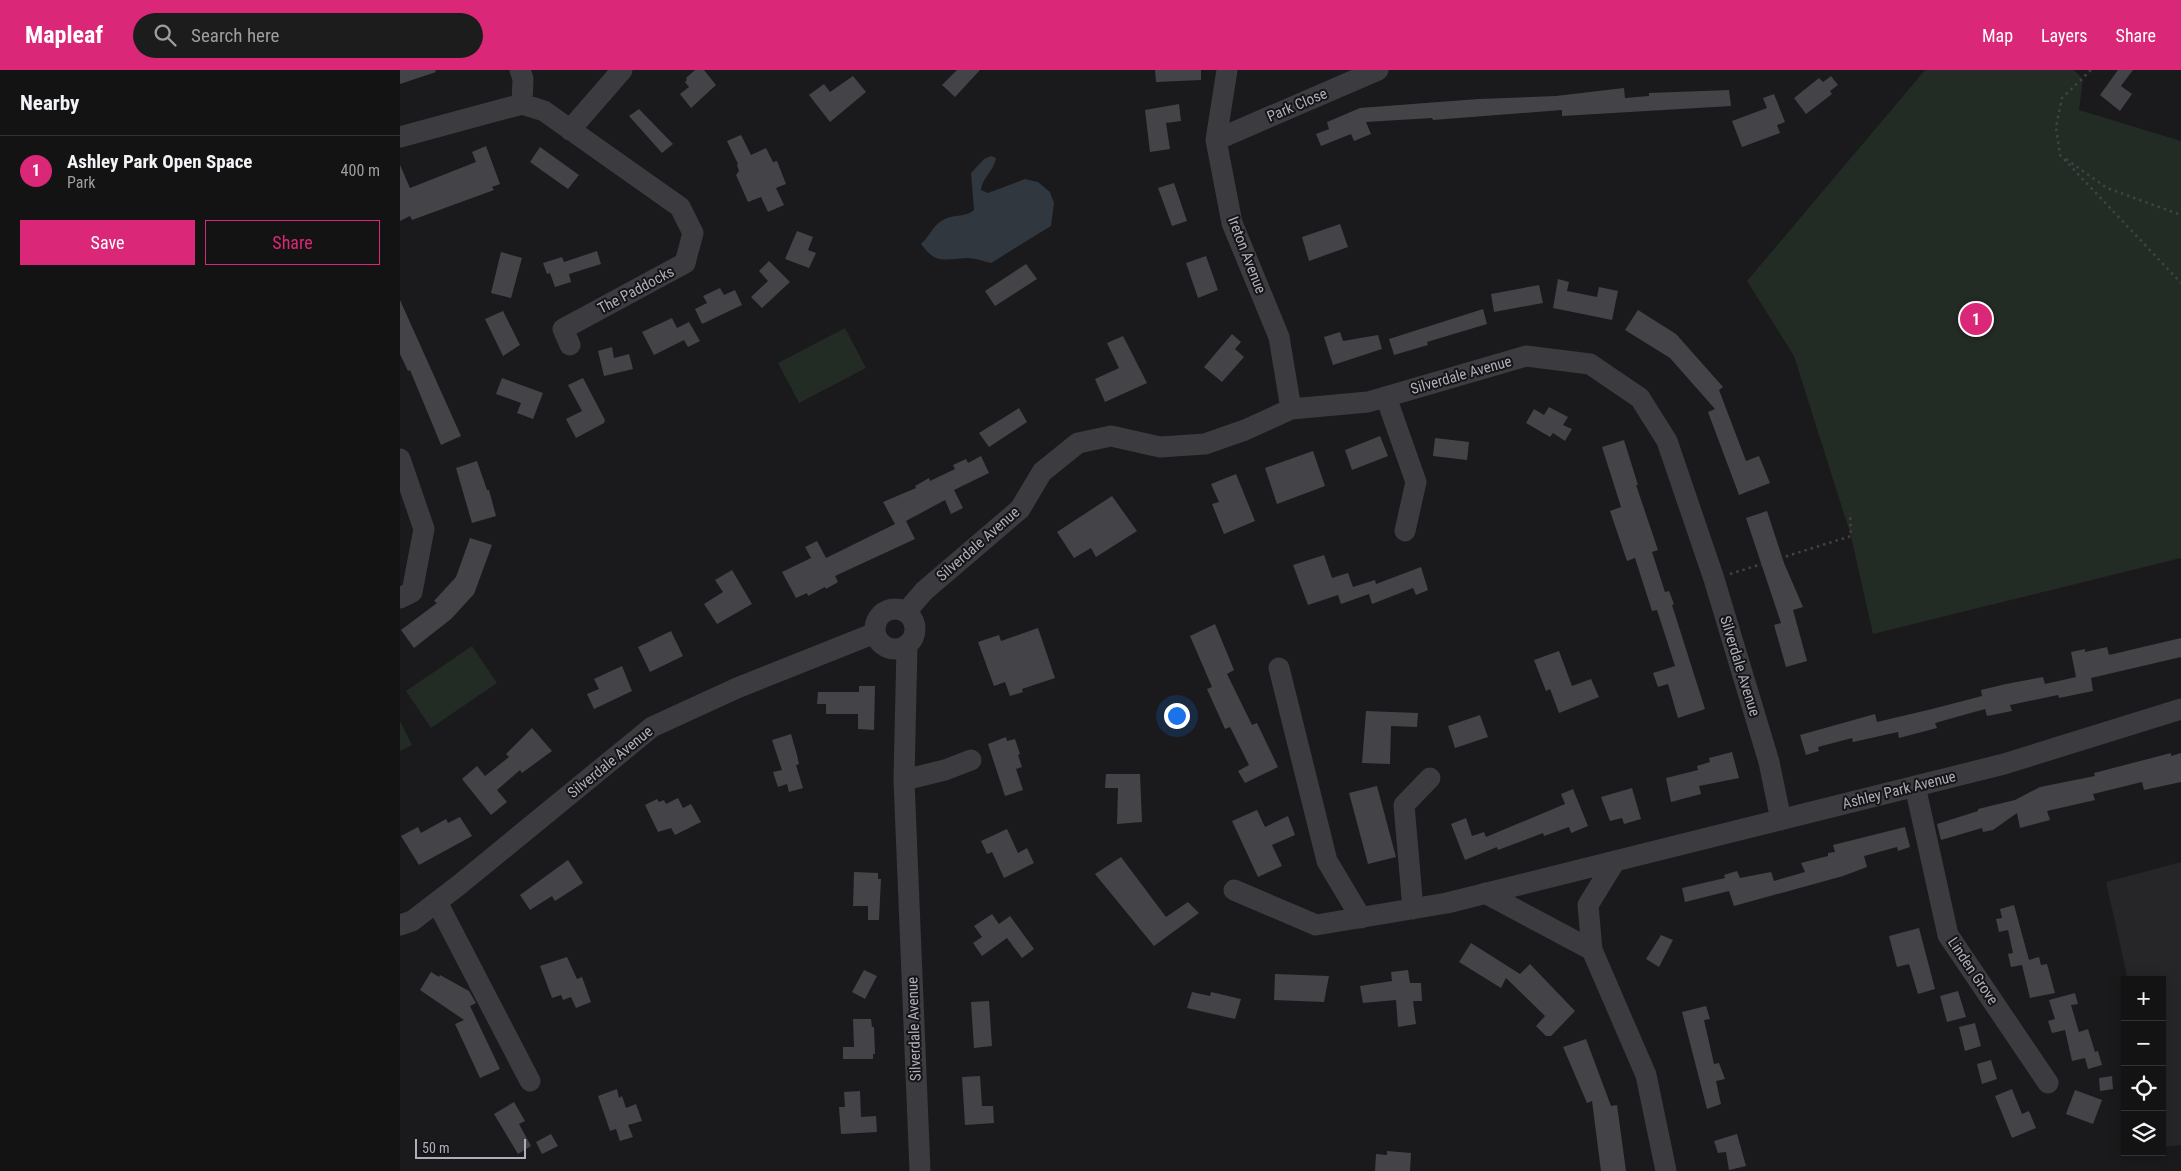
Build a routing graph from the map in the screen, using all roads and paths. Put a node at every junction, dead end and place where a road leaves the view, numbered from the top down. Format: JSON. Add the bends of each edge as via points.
{"nodes":[{"id":1,"x":520,"y":70,"type":"edge"},
{"id":2,"x":622,"y":70,"type":"edge"},
{"id":3,"x":1227,"y":70,"type":"edge"},
{"id":4,"x":1378,"y":70,"type":"edge"},
{"id":5,"x":2091,"y":70,"type":"edge"},
{"id":6,"x":522,"y":104,"type":"junction"},
{"id":7,"x":570,"y":130,"type":"junction"},
{"id":8,"x":400,"y":137,"type":"edge"},
{"id":9,"x":1216,"y":140,"type":"junction"},
{"id":10,"x":2060,"y":155,"type":"junction"},
{"id":11,"x":2181,"y":215,"type":"edge"},
{"id":12,"x":2181,"y":283,"type":"edge"},
{"id":13,"x":570,"y":345,"type":"dead end"},
{"id":14,"x":1386,"y":396,"type":"junction"},
{"id":15,"x":1291,"y":409,"type":"junction"},
{"id":16,"x":400,"y":459,"type":"edge"},
{"id":17,"x":1850,"y":513,"type":"dead end"},
{"id":18,"x":1405,"y":532,"type":"dead end"},
{"id":19,"x":1714,"y":579,"type":"junction"},
{"id":20,"x":400,"y":598,"type":"edge"},
{"id":21,"x":906,"y":612,"type":"junction"},
{"id":22,"x":875,"y":633,"type":"junction"},
{"id":23,"x":907,"y":646,"type":"junction"},
{"id":24,"x":1279,"y":668,"type":"dead end"},
{"id":25,"x":2181,"y":709,"type":"edge"},
{"id":26,"x":971,"y":760,"type":"dead end"},
{"id":27,"x":1430,"y":778,"type":"dead end"},
{"id":28,"x":904,"y":780,"type":"junction"},
{"id":29,"x":1915,"y":786,"type":"junction"},
{"id":30,"x":1781,"y":820,"type":"junction"},
{"id":31,"x":1615,"y":861,"type":"junction"},
{"id":32,"x":1234,"y":890,"type":"dead end"},
{"id":33,"x":1485,"y":893,"type":"junction"},
{"id":34,"x":436,"y":902,"type":"junction"},
{"id":35,"x":1413,"y":909,"type":"junction"},
{"id":36,"x":1362,"y":918,"type":"junction"},
{"id":37,"x":400,"y":925,"type":"edge"},
{"id":38,"x":1592,"y":950,"type":"junction"},
{"id":39,"x":530,"y":1081,"type":"dead end"},
{"id":40,"x":2048,"y":1083,"type":"dead end"},
{"id":41,"x":920,"y":1171,"type":"edge"},
{"id":42,"x":1666,"y":1171,"type":"edge"}],
"edges":[{"from":1,"to":6,"type":"street"},
{"from":2,"to":7,"type":"street"},
{"from":3,"to":9,"type":"street","name":"Ireton Avenue"},
{"from":4,"to":9,"type":"street","name":"Park Close"},
{"from":5,"to":10,"type":"path","via":[[2062,98],[2056,127]]},
{"from":6,"to":7,"type":"street","name":"The Paddocks","via":[[544,111]]},
{"from":6,"to":8,"type":"street"},
{"from":7,"to":13,"type":"street","name":"The Paddocks","via":[[680,207],[693,233],[685,263],[563,329]]},
{"from":9,"to":15,"type":"street","name":"Ireton Avenue","via":[[1232,223],[1279,337]]},
{"from":10,"to":11,"type":"path","via":[[2107,188]]},
{"from":10,"to":12,"type":"path"},
{"from":14,"to":15,"type":"street","name":"Silverdale Avenue","via":[[1368,402]]},
{"from":14,"to":18,"type":"street","via":[[1416,482]]},
{"from":14,"to":19,"type":"street","name":"Silverdale Avenue","via":[[1526,356],[1590,364],[1640,398],[1667,441]]},
{"from":15,"to":21,"type":"street","name":"Silverdale Avenue","via":[[1205,444],[1160,447],[1110,436],[1078,443],[1042,472],[1020,509],[924,591]]},
{"from":16,"to":20,"type":"street","via":[[424,529],[412,592]]},
{"from":17,"to":19,"type":"path","via":[[1851,536]]},
{"from":19,"to":30,"type":"street","name":"Silverdale Avenue","via":[[1769,762]]},
{"from":21,"to":22,"type":"street","via":[[893,609],[881,614]]},
{"from":21,"to":23,"type":"street","via":[[915,622],[916,629]]},
{"from":22,"to":23,"type":"street","via":[[888,648],[894,650]]},
{"from":22,"to":34,"type":"street","name":"Silverdale Avenue","via":[[737,688],[652,727]]},
{"from":23,"to":28,"type":"street","name":"Silverdale Avenue"},
{"from":24,"to":36,"type":"street","via":[[1327,861]]},
{"from":25,"to":29,"type":"street","name":"Ashley Park Avenue","via":[[2004,764]]},
{"from":26,"to":28,"type":"street"},
{"from":27,"to":35,"type":"street","via":[[1404,805]]},
{"from":28,"to":41,"type":"street","name":"Silverdale Avenue"},
{"from":29,"to":30,"type":"street","name":"Ashley Park Avenue"},
{"from":29,"to":40,"type":"street","name":"Linden Grove","via":[[1948,935]]},
{"from":30,"to":31,"type":"street","name":"Ashley Park Avenue"},
{"from":31,"to":33,"type":"street","name":"Ashley Park Avenue"},
{"from":31,"to":38,"type":"street","via":[[1588,905]]},
{"from":32,"to":36,"type":"street","name":"Ashley Park Avenue","via":[[1316,925]]},
{"from":33,"to":35,"type":"street","name":"Ashley Park Avenue"},
{"from":33,"to":38,"type":"street"},
{"from":34,"to":37,"type":"street","name":"Silverdale Avenue","via":[[412,921]]},
{"from":34,"to":39,"type":"street"},
{"from":35,"to":36,"type":"street","name":"Ashley Park Avenue"},
{"from":38,"to":42,"type":"street","via":[[1646,1075]]}]}
